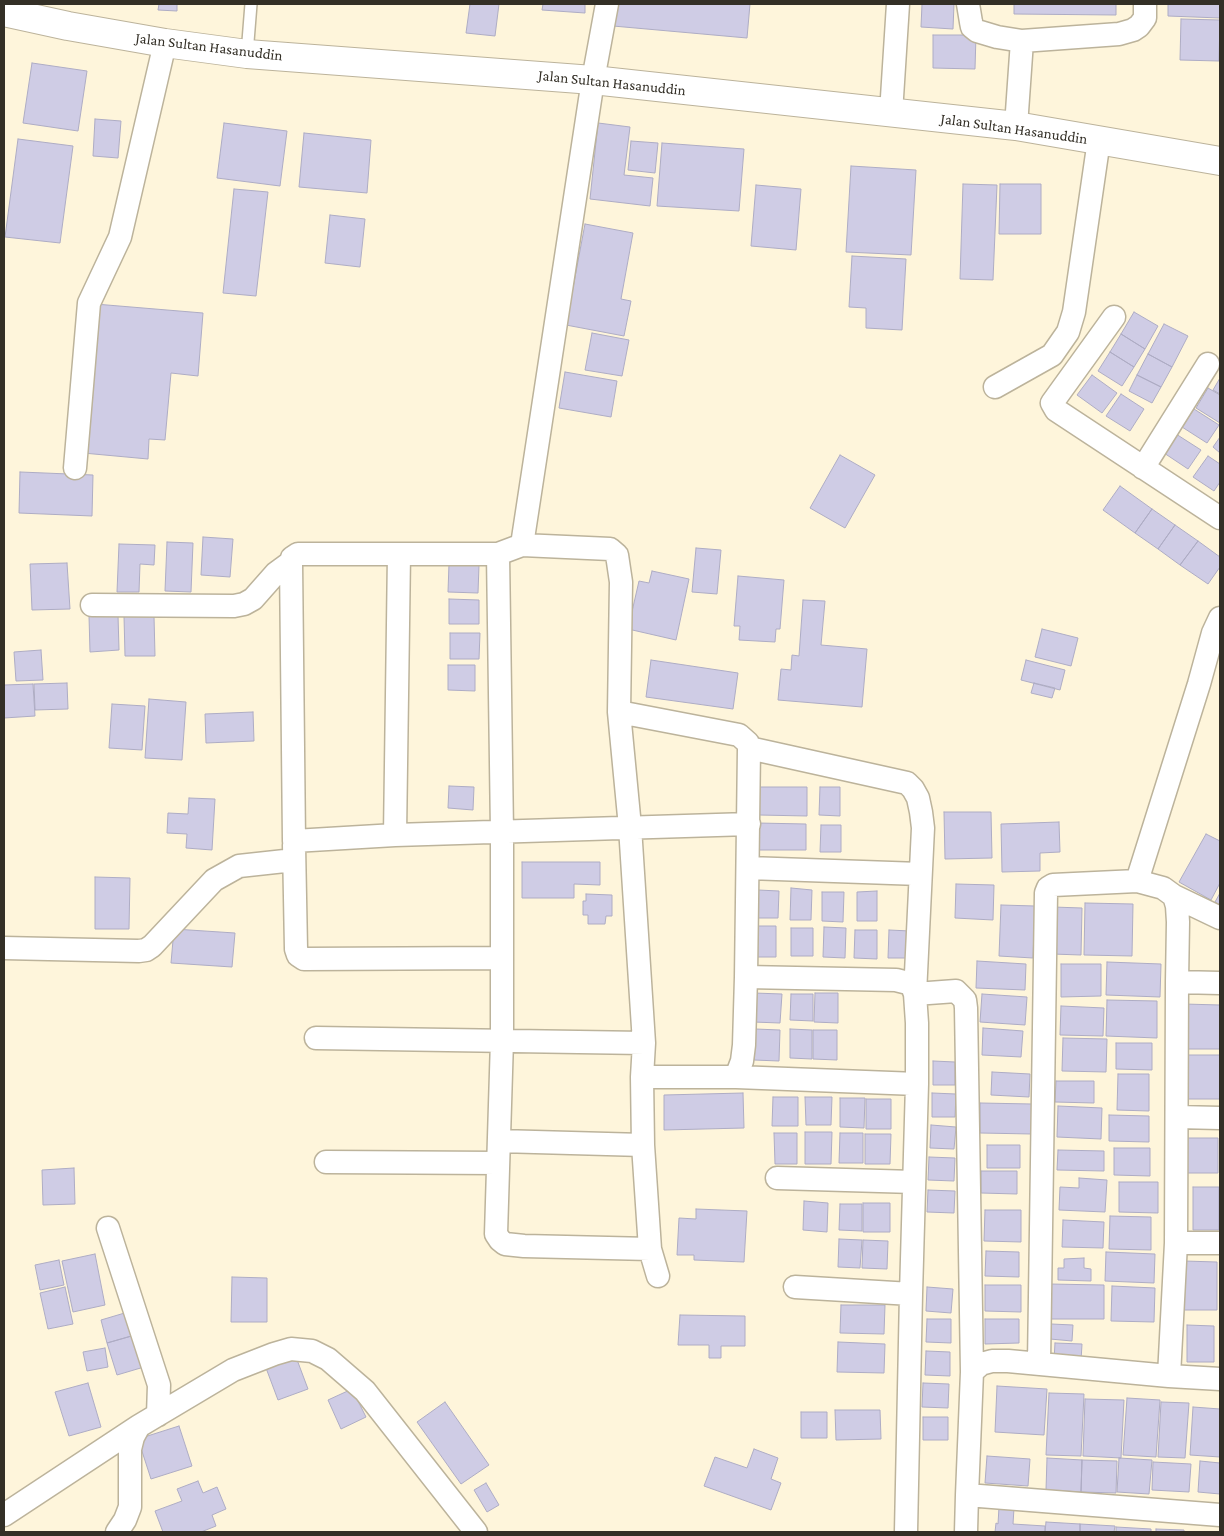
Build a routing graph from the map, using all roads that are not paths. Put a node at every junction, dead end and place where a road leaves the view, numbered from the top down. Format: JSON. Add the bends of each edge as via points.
{"nodes":[{"id":1,"x":251,"y":4,"type":"edge"},
{"id":2,"x":607,"y":4,"type":"edge"},
{"id":3,"x":898,"y":4,"type":"edge"},
{"id":4,"x":968,"y":4,"type":"edge"},
{"id":5,"x":1145,"y":4,"type":"edge"},
{"id":6,"x":4,"y":12,"type":"edge"},
{"id":7,"x":1022,"y":40,"type":"junction"},
{"id":8,"x":165,"y":43,"type":"junction"},
{"id":9,"x":247,"y":54,"type":"junction"},
{"id":10,"x":593,"y":80,"type":"junction"},
{"id":11,"x":891,"y":113,"type":"junction"},
{"id":12,"x":1016,"y":126,"type":"junction"},
{"id":13,"x":1098,"y":140,"type":"junction"},
{"id":14,"x":1220,"y":161,"type":"edge"},
{"id":15,"x":1114,"y":317,"type":"dead end"},
{"id":16,"x":1208,"y":364,"type":"dead end"},
{"id":17,"x":995,"y":387,"type":"dead end"},
{"id":18,"x":75,"y":468,"type":"dead end"},
{"id":19,"x":1143,"y":468,"type":"junction"},
{"id":20,"x":1220,"y":518,"type":"edge"},
{"id":21,"x":522,"y":545,"type":"junction"},
{"id":22,"x":399,"y":554,"type":"junction"},
{"id":23,"x":498,"y":554,"type":"junction"},
{"id":24,"x":291,"y":562,"type":"junction"},
{"id":25,"x":92,"y":605,"type":"dead end"},
{"id":26,"x":1220,"y":618,"type":"edge"},
{"id":27,"x":619,"y":712,"type":"junction"},
{"id":28,"x":749,"y":748,"type":"junction"},
{"id":29,"x":748,"y":824,"type":"junction"},
{"id":30,"x":630,"y":827,"type":"junction"},
{"id":31,"x":502,"y":832,"type":"junction"},
{"id":32,"x":395,"y":835,"type":"junction"},
{"id":33,"x":294,"y":851,"type":"junction"},
{"id":34,"x":748,"y":868,"type":"junction"},
{"id":35,"x":920,"y":874,"type":"junction"},
{"id":36,"x":1136,"y":881,"type":"junction"},
{"id":37,"x":1174,"y":896,"type":"junction"},
{"id":38,"x":1220,"y":918,"type":"edge"},
{"id":39,"x":4,"y":948,"type":"edge"},
{"id":40,"x":502,"y":958,"type":"junction"},
{"id":41,"x":746,"y":977,"type":"junction"},
{"id":42,"x":1176,"y":982,"type":"junction"},
{"id":43,"x":1220,"y":983,"type":"edge"},
{"id":44,"x":915,"y":994,"type":"junction"},
{"id":45,"x":316,"y":1038,"type":"dead end"},
{"id":46,"x":502,"y":1040,"type":"junction"},
{"id":47,"x":644,"y":1043,"type":"junction"},
{"id":48,"x":736,"y":1076,"type":"junction"},
{"id":49,"x":642,"y":1077,"type":"junction"},
{"id":50,"x":917,"y":1084,"type":"junction"},
{"id":51,"x":1177,"y":1117,"type":"junction"},
{"id":52,"x":1220,"y":1118,"type":"edge"},
{"id":53,"x":643,"y":1145,"type":"junction"},
{"id":54,"x":499,"y":1152,"type":"junction"},
{"id":55,"x":326,"y":1162,"type":"dead end"},
{"id":56,"x":777,"y":1178,"type":"dead end"},
{"id":57,"x":914,"y":1182,"type":"junction"},
{"id":58,"x":108,"y":1228,"type":"dead end"},
{"id":59,"x":1176,"y":1243,"type":"junction"},
{"id":60,"x":1220,"y":1243,"type":"edge"},
{"id":61,"x":650,"y":1249,"type":"junction"},
{"id":62,"x":658,"y":1276,"type":"dead end"},
{"id":63,"x":796,"y":1287,"type":"dead end"},
{"id":64,"x":910,"y":1294,"type":"junction"},
{"id":65,"x":1039,"y":1363,"type":"junction"},
{"id":66,"x":972,"y":1372,"type":"junction"},
{"id":67,"x":1169,"y":1376,"type":"junction"},
{"id":68,"x":1220,"y":1379,"type":"edge"},
{"id":69,"x":149,"y":1420,"type":"junction"},
{"id":70,"x":967,"y":1495,"type":"junction"},
{"id":71,"x":4,"y":1515,"type":"edge"},
{"id":72,"x":1220,"y":1515,"type":"edge"},
{"id":73,"x":127,"y":1528,"type":"edge"},
{"id":74,"x":476,"y":1532,"type":"edge"},
{"id":75,"x":906,"y":1532,"type":"edge"},
{"id":76,"x":966,"y":1532,"type":"edge"}],
"edges":[{"from":1,"to":9,"type":"lane"},
{"from":2,"to":10,"type":"street"},
{"from":3,"to":11,"type":"street"},
{"from":4,"to":7,"type":"street","via":[[970,22],[978,31]]},
{"from":5,"to":7,"type":"street","via":[[1145,18],[1133,30],[1119,34]]},
{"from":6,"to":8,"type":"street","name":"Jalan Sultan Hasanuddin"},
{"from":7,"to":12,"type":"street"},
{"from":8,"to":9,"type":"street","name":"Jalan Sultan Hasanuddin"},
{"from":8,"to":18,"type":"street","via":[[120,237],[89,304]]},
{"from":9,"to":10,"type":"street","name":"Jalan Sultan Hasanuddin"},
{"from":10,"to":11,"type":"street","name":"Jalan Sultan Hasanuddin"},
{"from":10,"to":21,"type":"street"},
{"from":11,"to":12,"type":"street","name":"Jalan Sultan Hasanuddin"},
{"from":12,"to":13,"type":"street","name":"Jalan Sultan Hasanuddin"},
{"from":13,"to":14,"type":"street","name":"Jalan Sultan Hasanuddin"},
{"from":13,"to":17,"type":"street","via":[[1074,312],[1068,332],[1052,355]]},
{"from":15,"to":19,"type":"street","via":[[1052,403],[1056,410]]},
{"from":16,"to":19,"type":"street"},
{"from":19,"to":20,"type":"street"},
{"from":21,"to":23,"type":"street"},
{"from":21,"to":27,"type":"street","via":[[610,549],[617,555],[621,582]]},
{"from":22,"to":23,"type":"street"},
{"from":22,"to":24,"type":"street","via":[[298,554]]},
{"from":22,"to":32,"type":"street"},
{"from":23,"to":31,"type":"street"},
{"from":24,"to":25,"type":"street","via":[[276,573],[254,599],[244,604]]},
{"from":24,"to":33,"type":"street"},
{"from":26,"to":36,"type":"street"},
{"from":27,"to":28,"type":"street","via":[[739,735],[748,742]]},
{"from":27,"to":30,"type":"street"},
{"from":28,"to":29,"type":"street"},
{"from":28,"to":35,"type":"street","via":[[907,783],[918,798],[921,812]]},
{"from":29,"to":30,"type":"street"},
{"from":29,"to":34,"type":"street"},
{"from":30,"to":31,"type":"street"},
{"from":30,"to":47,"type":"street"},
{"from":31,"to":32,"type":"street"},
{"from":31,"to":40,"type":"street"},
{"from":32,"to":33,"type":"street"},
{"from":33,"to":39,"type":"street","via":[[238,866],[214,880],[146,950]]},
{"from":33,"to":40,"type":"street","via":[[296,949],[304,960]]},
{"from":34,"to":35,"type":"street"},
{"from":34,"to":41,"type":"street"},
{"from":35,"to":44,"type":"street"},
{"from":36,"to":37,"type":"street","via":[[1163,888]]},
{"from":36,"to":65,"type":"street","via":[[1053,884],[1046,893]]},
{"from":37,"to":38,"type":"street"},
{"from":37,"to":42,"type":"street","via":[[1178,922]]},
{"from":40,"to":46,"type":"street"},
{"from":41,"to":44,"type":"street","via":[[896,980],[908,983]]},
{"from":41,"to":48,"type":"street","via":[[744,1045]]},
{"from":42,"to":43,"type":"street"},
{"from":42,"to":51,"type":"street"},
{"from":44,"to":50,"type":"street"},
{"from":44,"to":66,"type":"street","via":[[956,991],[965,1000]]},
{"from":45,"to":46,"type":"street"},
{"from":46,"to":47,"type":"street"},
{"from":46,"to":54,"type":"street"},
{"from":47,"to":49,"type":"street"},
{"from":48,"to":49,"type":"street"},
{"from":48,"to":50,"type":"street"},
{"from":49,"to":53,"type":"street"},
{"from":50,"to":57,"type":"street"},
{"from":51,"to":52,"type":"street"},
{"from":51,"to":59,"type":"street"},
{"from":53,"to":54,"type":"street"},
{"from":53,"to":61,"type":"street"},
{"from":54,"to":55,"type":"street"},
{"from":54,"to":61,"type":"street","via":[[496,1234],[505,1244]]},
{"from":56,"to":57,"type":"street"},
{"from":57,"to":64,"type":"street"},
{"from":58,"to":69,"type":"street","via":[[159,1385]]},
{"from":59,"to":60,"type":"street"},
{"from":59,"to":67,"type":"street"},
{"from":61,"to":62,"type":"street"},
{"from":63,"to":64,"type":"street"},
{"from":64,"to":75,"type":"street"},
{"from":65,"to":66,"type":"street","via":[[992,1361],[981,1364]]},
{"from":65,"to":67,"type":"street"},
{"from":66,"to":70,"type":"street"},
{"from":67,"to":68,"type":"street"},
{"from":69,"to":71,"type":"street"},
{"from":69,"to":73,"type":"street","via":[[133,1437],[130,1449]]},
{"from":69,"to":74,"type":"street","via":[[232,1370],[291,1349],[312,1351],[328,1359],[365,1391]]},
{"from":70,"to":72,"type":"street"},
{"from":70,"to":76,"type":"street"}]}
